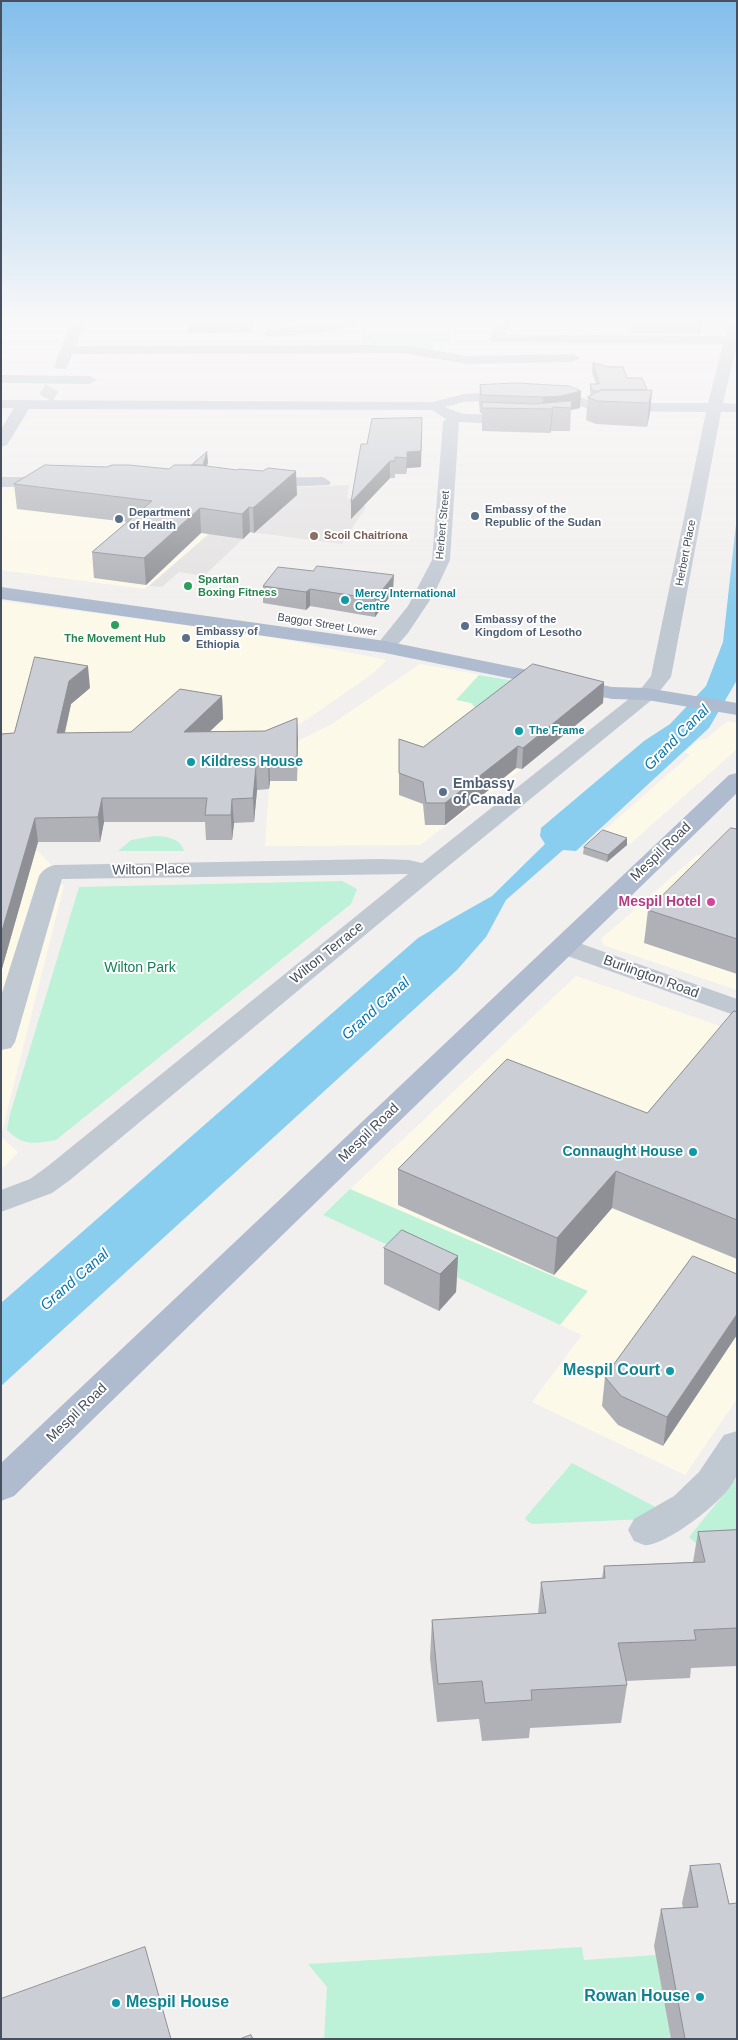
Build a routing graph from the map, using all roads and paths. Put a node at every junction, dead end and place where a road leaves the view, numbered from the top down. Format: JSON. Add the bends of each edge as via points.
{"nodes":[{"id":1,"x":17,"y":415,"type":"edge"},
{"id":2,"x":450,"y":415,"type":"edge"},
{"id":3,"x":582,"y":415,"type":"edge"},
{"id":4,"x":714,"y":415,"type":"edge"},
{"id":5,"x":455,"y":417,"type":"junction"},
{"id":6,"x":576,"y":417,"type":"edge"},
{"id":7,"x":528,"y":420,"type":"edge"},
{"id":8,"x":1,"y":442,"type":"edge"},
{"id":9,"x":1,"y":482,"type":"edge"},
{"id":10,"x":67,"y":482,"type":"edge"},
{"id":11,"x":323,"y":482,"type":"dead end"},
{"id":12,"x":244,"y":483,"type":"edge"},
{"id":13,"x":1,"y":580,"type":"edge"},
{"id":14,"x":1,"y":593,"type":"edge"},
{"id":15,"x":121,"y":603,"type":"junction"},
{"id":16,"x":391,"y":641,"type":"junction"},
{"id":17,"x":647,"y":694,"type":"junction"},
{"id":18,"x":737,"y":709,"type":"edge"},
{"id":19,"x":737,"y":780,"type":"edge"},
{"id":20,"x":426,"y":872,"type":"junction"},
{"id":21,"x":565,"y":946,"type":"junction"},
{"id":22,"x":737,"y":1008,"type":"edge"},
{"id":23,"x":1,"y":1042,"type":"edge"},
{"id":24,"x":1,"y":1202,"type":"edge"},
{"id":25,"x":737,"y":1445,"type":"edge"},
{"id":26,"x":1,"y":1486,"type":"edge"},
{"id":27,"x":648,"y":1530,"type":"dead end"}],
"edges":[{"from":1,"to":8,"type":"street"},
{"from":2,"to":5,"type":"street"},
{"from":3,"to":6,"type":"street"},
{"from":4,"to":17,"type":"street","name":"Herbert Place","via":[[661,677]]},
{"from":5,"to":7,"type":"street"},
{"from":5,"to":16,"type":"street","name":"Herbert Street","via":[[451,422],[441,560],[437,572]]},
{"from":9,"to":10,"type":"street"},
{"from":11,"to":12,"type":"street"},
{"from":13,"to":15,"type":"main road","name":"Baggot Street Lower"},
{"from":14,"to":15,"type":"main road","name":"Baggot Street Lower"},
{"from":15,"to":16,"type":"main road","name":"Baggot Street Lower"},
{"from":16,"to":17,"type":"main road","name":"Baggot Street Lower","via":[[612,694]]},
{"from":17,"to":18,"type":"main road","name":"Baggot Street Lower"},
{"from":17,"to":20,"type":"street","name":"Wilton Terrace"},
{"from":19,"to":21,"type":"main road","name":"Mespil Road"},
{"from":20,"to":23,"type":"street","name":"Wilton Place","via":[[380,866],[54,872]]},
{"from":20,"to":24,"type":"street","name":"Wilton Terrace","via":[[59,1173],[34,1189]]},
{"from":21,"to":22,"type":"street","name":"Burlington Road"},
{"from":21,"to":26,"type":"main road","name":"Mespil Road"},
{"from":25,"to":27,"type":"street","via":[[712,1482],[687,1506]]}]}
